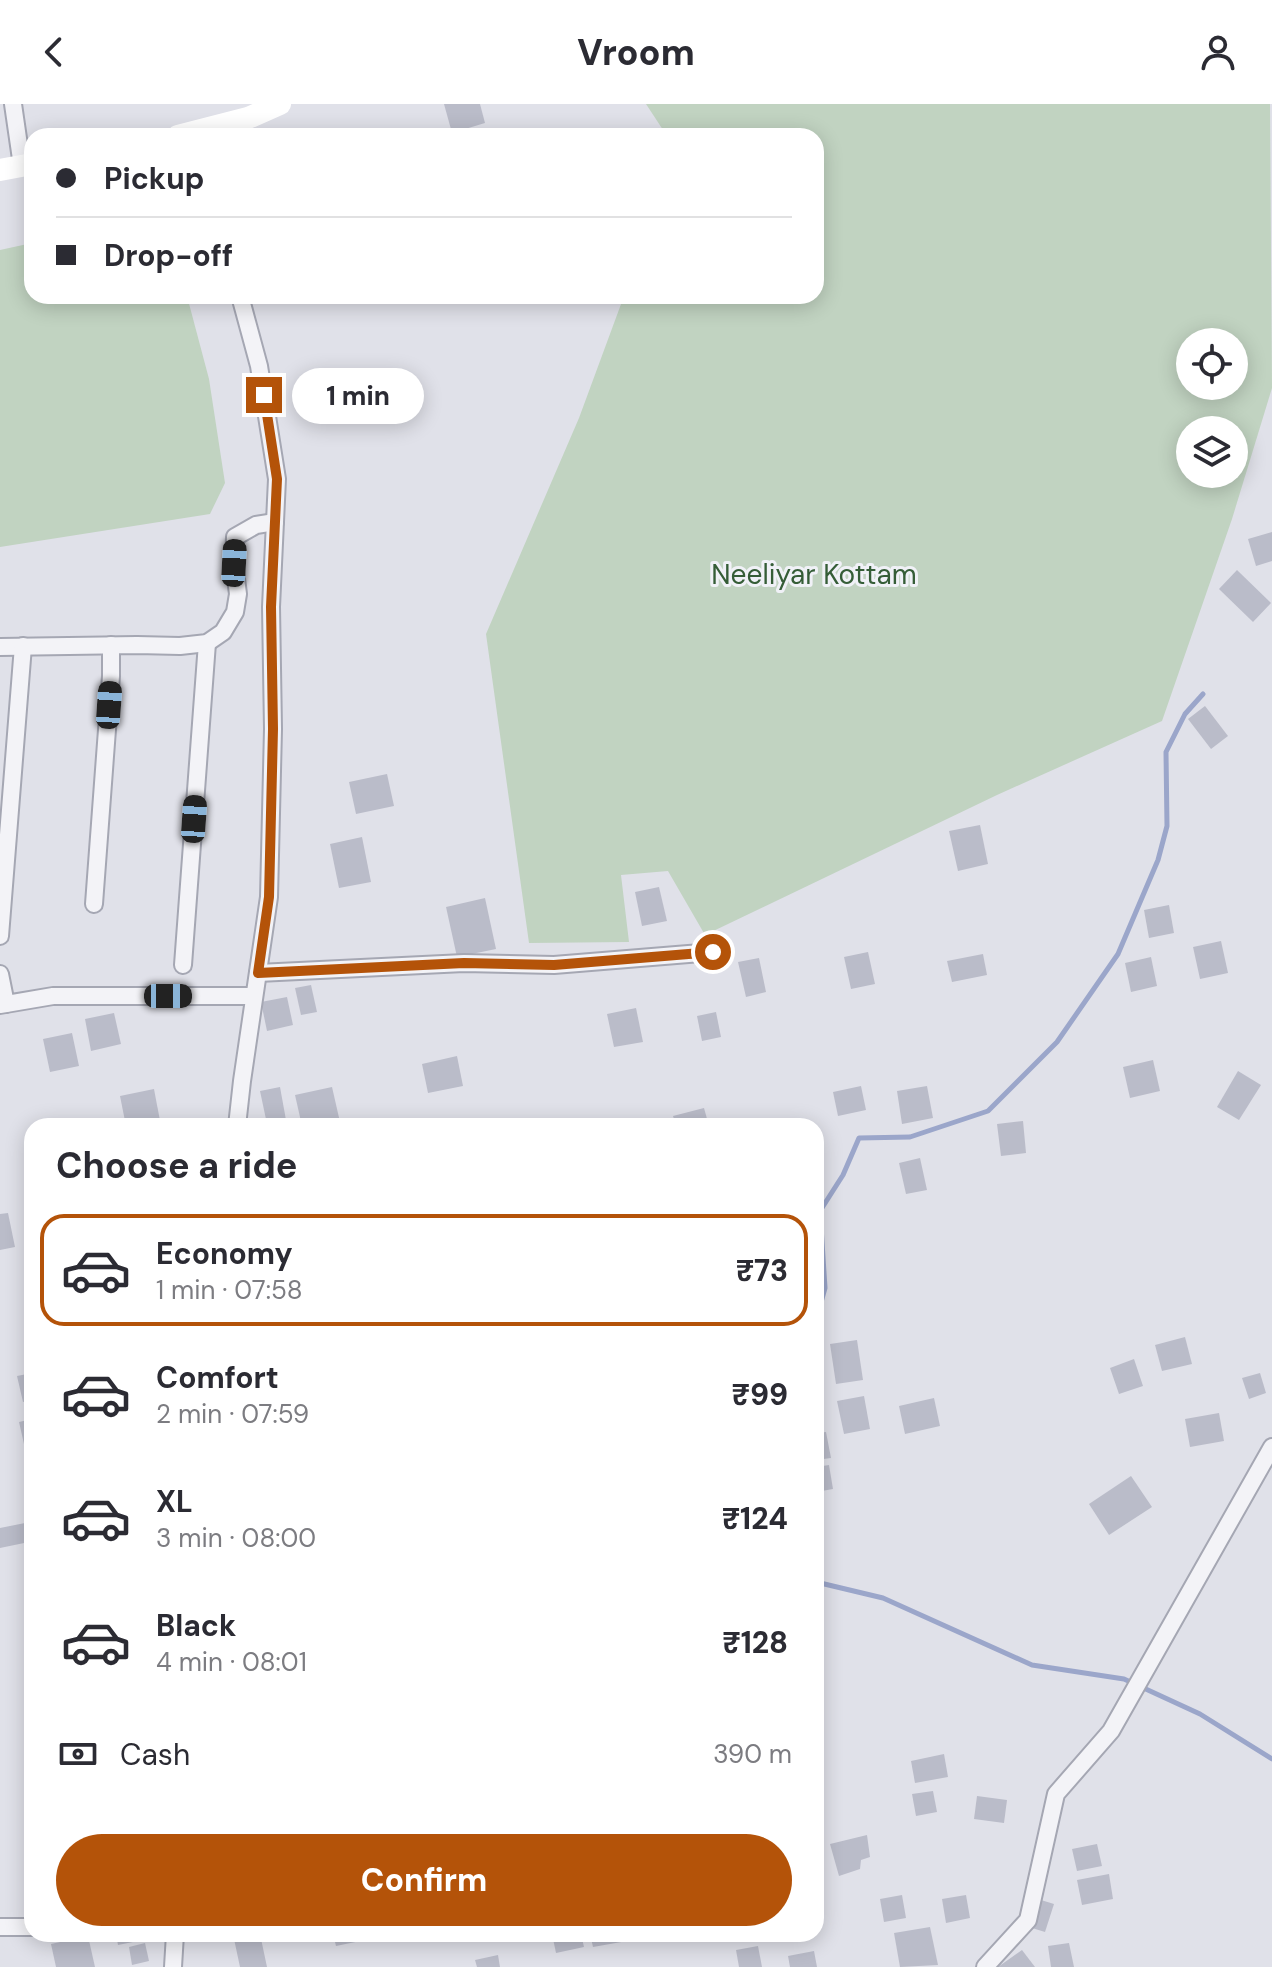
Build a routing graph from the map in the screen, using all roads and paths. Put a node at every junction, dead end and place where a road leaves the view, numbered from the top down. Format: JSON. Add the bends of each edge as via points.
{"nodes":[{"id":1,"x":13,"y":104,"type":"edge"},
{"id":2,"x":280,"y":104,"type":"edge"},
{"id":3,"x":219,"y":128,"type":"edge"},
{"id":4,"x":24,"y":152,"type":"edge"},
{"id":5,"x":24,"y":166,"type":"edge"},
{"id":6,"x":0,"y":170,"type":"edge"},
{"id":7,"x":242,"y":304,"type":"edge"},
{"id":8,"x":275,"y":522,"type":"junction"},
{"id":9,"x":207,"y":643,"type":"junction"},
{"id":10,"x":111,"y":645,"type":"junction"},
{"id":11,"x":23,"y":646,"type":"junction"},
{"id":12,"x":0,"y":647,"type":"edge"},
{"id":13,"x":94,"y":904,"type":"dead end"},
{"id":14,"x":0,"y":936,"type":"edge"},
{"id":15,"x":713,"y":952,"type":"dead end"},
{"id":16,"x":183,"y":965,"type":"dead end"},
{"id":17,"x":258,"y":973,"type":"junction"},
{"id":18,"x":0,"y":974,"type":"edge"},
{"id":19,"x":254,"y":996,"type":"junction"},
{"id":20,"x":3,"y":1004,"type":"edge"},
{"id":21,"x":238,"y":1118,"type":"edge"},
{"id":22,"x":1272,"y":1447,"type":"edge"},
{"id":23,"x":0,"y":1927,"type":"edge"},
{"id":24,"x":24,"y":1927,"type":"edge"},
{"id":25,"x":175,"y":1942,"type":"edge"},
{"id":26,"x":987,"y":1966,"type":"edge"},
{"id":27,"x":173,"y":1967,"type":"edge"}],
"edges":[{"from":1,"to":4,"type":"street"},
{"from":2,"to":3,"type":"main road"},
{"from":5,"to":6,"type":"main road"},
{"from":7,"to":8,"type":"street","via":[[259,366],[277,479]]},
{"from":8,"to":9,"type":"street","via":[[235,537],[235,612],[223,632]]},
{"from":8,"to":17,"type":"street","via":[[269,897]]},
{"from":9,"to":10,"type":"street"},
{"from":9,"to":16,"type":"street"},
{"from":10,"to":11,"type":"street"},
{"from":10,"to":13,"type":"street"},
{"from":11,"to":12,"type":"street"},
{"from":11,"to":14,"type":"street"},
{"from":15,"to":17,"type":"street","via":[[554,965],[464,963]]},
{"from":17,"to":19,"type":"street"},
{"from":18,"to":20,"type":"street"},
{"from":19,"to":20,"type":"street","via":[[53,996]]},
{"from":19,"to":21,"type":"street"},
{"from":22,"to":26,"type":"street","via":[[1111,1731],[1056,1794],[1028,1920]]},
{"from":23,"to":24,"type":"street"},
{"from":25,"to":27,"type":"street"}]}
